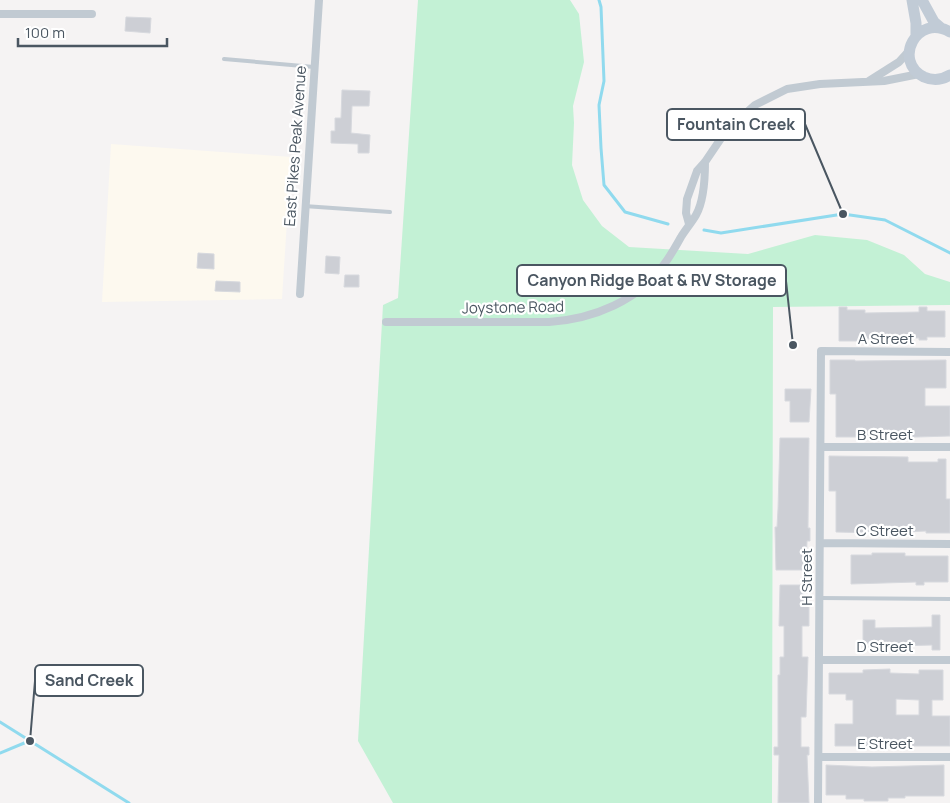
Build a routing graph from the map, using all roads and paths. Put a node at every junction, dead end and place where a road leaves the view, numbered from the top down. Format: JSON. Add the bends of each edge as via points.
{"nodes":[{"id":1,"x":319,"y":0,"type":"edge"},
{"id":2,"x":912,"y":0,"type":"edge"},
{"id":3,"x":922,"y":0,"type":"edge"},
{"id":4,"x":0,"y":14,"type":"edge"},
{"id":5,"x":92,"y":14,"type":"dead end"},
{"id":6,"x":945,"y":30,"type":"edge"},
{"id":7,"x":916,"y":35,"type":"junction"},
{"id":8,"x":909,"y":51,"type":"junction"},
{"id":9,"x":224,"y":58,"type":"dead end"},
{"id":10,"x":314,"y":67,"type":"junction"},
{"id":11,"x":919,"y":74,"type":"junction"},
{"id":12,"x":948,"y":78,"type":"edge"},
{"id":13,"x":868,"y":81,"type":"junction"},
{"id":14,"x":705,"y":162,"type":"junction"},
{"id":15,"x":304,"y":206,"type":"junction"},
{"id":16,"x":390,"y":212,"type":"dead end"},
{"id":17,"x":689,"y":224,"type":"junction"},
{"id":18,"x":300,"y":294,"type":"dead end"},
{"id":19,"x":386,"y":322,"type":"dead end"},
{"id":20,"x":821,"y":352,"type":"joint"},
{"id":21,"x":950,"y":352,"type":"edge"},
{"id":22,"x":821,"y":447,"type":"junction"},
{"id":23,"x":950,"y":447,"type":"edge"},
{"id":24,"x":820,"y":543,"type":"junction"},
{"id":25,"x":950,"y":544,"type":"edge"},
{"id":26,"x":820,"y":598,"type":"junction"},
{"id":27,"x":950,"y":599,"type":"edge"},
{"id":28,"x":820,"y":660,"type":"junction"},
{"id":29,"x":950,"y":660,"type":"edge"},
{"id":30,"x":819,"y":757,"type":"junction"},
{"id":31,"x":950,"y":757,"type":"edge"},
{"id":32,"x":818,"y":803,"type":"edge"}],
"edges":[{"from":1,"to":10,"type":"street","name":"East Pikes Peak Avenue"},
{"from":2,"to":7,"type":"main road"},
{"from":3,"to":6,"type":"main road","via":[[934,22]]},
{"from":4,"to":5,"type":"street"},
{"from":6,"to":7,"type":"main road","via":[[928,28]]},
{"from":7,"to":8,"type":"main road"},
{"from":8,"to":11,"type":"main road","via":[[911,63]]},
{"from":8,"to":13,"type":"street","via":[[899,62]]},
{"from":9,"to":10,"type":"lane"},
{"from":10,"to":15,"type":"street","name":"East Pikes Peak Avenue"},
{"from":11,"to":12,"type":"main road","via":[[933,80]]},
{"from":11,"to":13,"type":"street"},
{"from":13,"to":14,"type":"street","via":[[787,89],[755,105],[726,131]]},
{"from":14,"to":17,"type":"street","name":"Joystone Road","via":[[705,183],[699,207]]},
{"from":14,"to":17,"type":"street","via":[[697,171],[687,199]]},
{"from":15,"to":16,"type":"lane"},
{"from":15,"to":18,"type":"street","name":"East Pikes Peak Avenue"},
{"from":17,"to":19,"type":"street","name":"Joystone Road","via":[[665,264],[643,287],[611,308],[597,313],[549,322]]},
{"from":20,"to":21,"type":"street","name":"A Street"},
{"from":20,"to":22,"type":"street","name":"H Street"},
{"from":22,"to":23,"type":"street","name":"B Street"},
{"from":22,"to":24,"type":"street","name":"H Street"},
{"from":24,"to":25,"type":"street","name":"C Street"},
{"from":24,"to":26,"type":"street","name":"H Street"},
{"from":26,"to":27,"type":"lane"},
{"from":26,"to":28,"type":"street","name":"H Street"},
{"from":28,"to":29,"type":"street","name":"D Street"},
{"from":28,"to":30,"type":"street","name":"H Street"},
{"from":30,"to":31,"type":"street","name":"E Street"},
{"from":30,"to":32,"type":"street","name":"H Street"}]}
